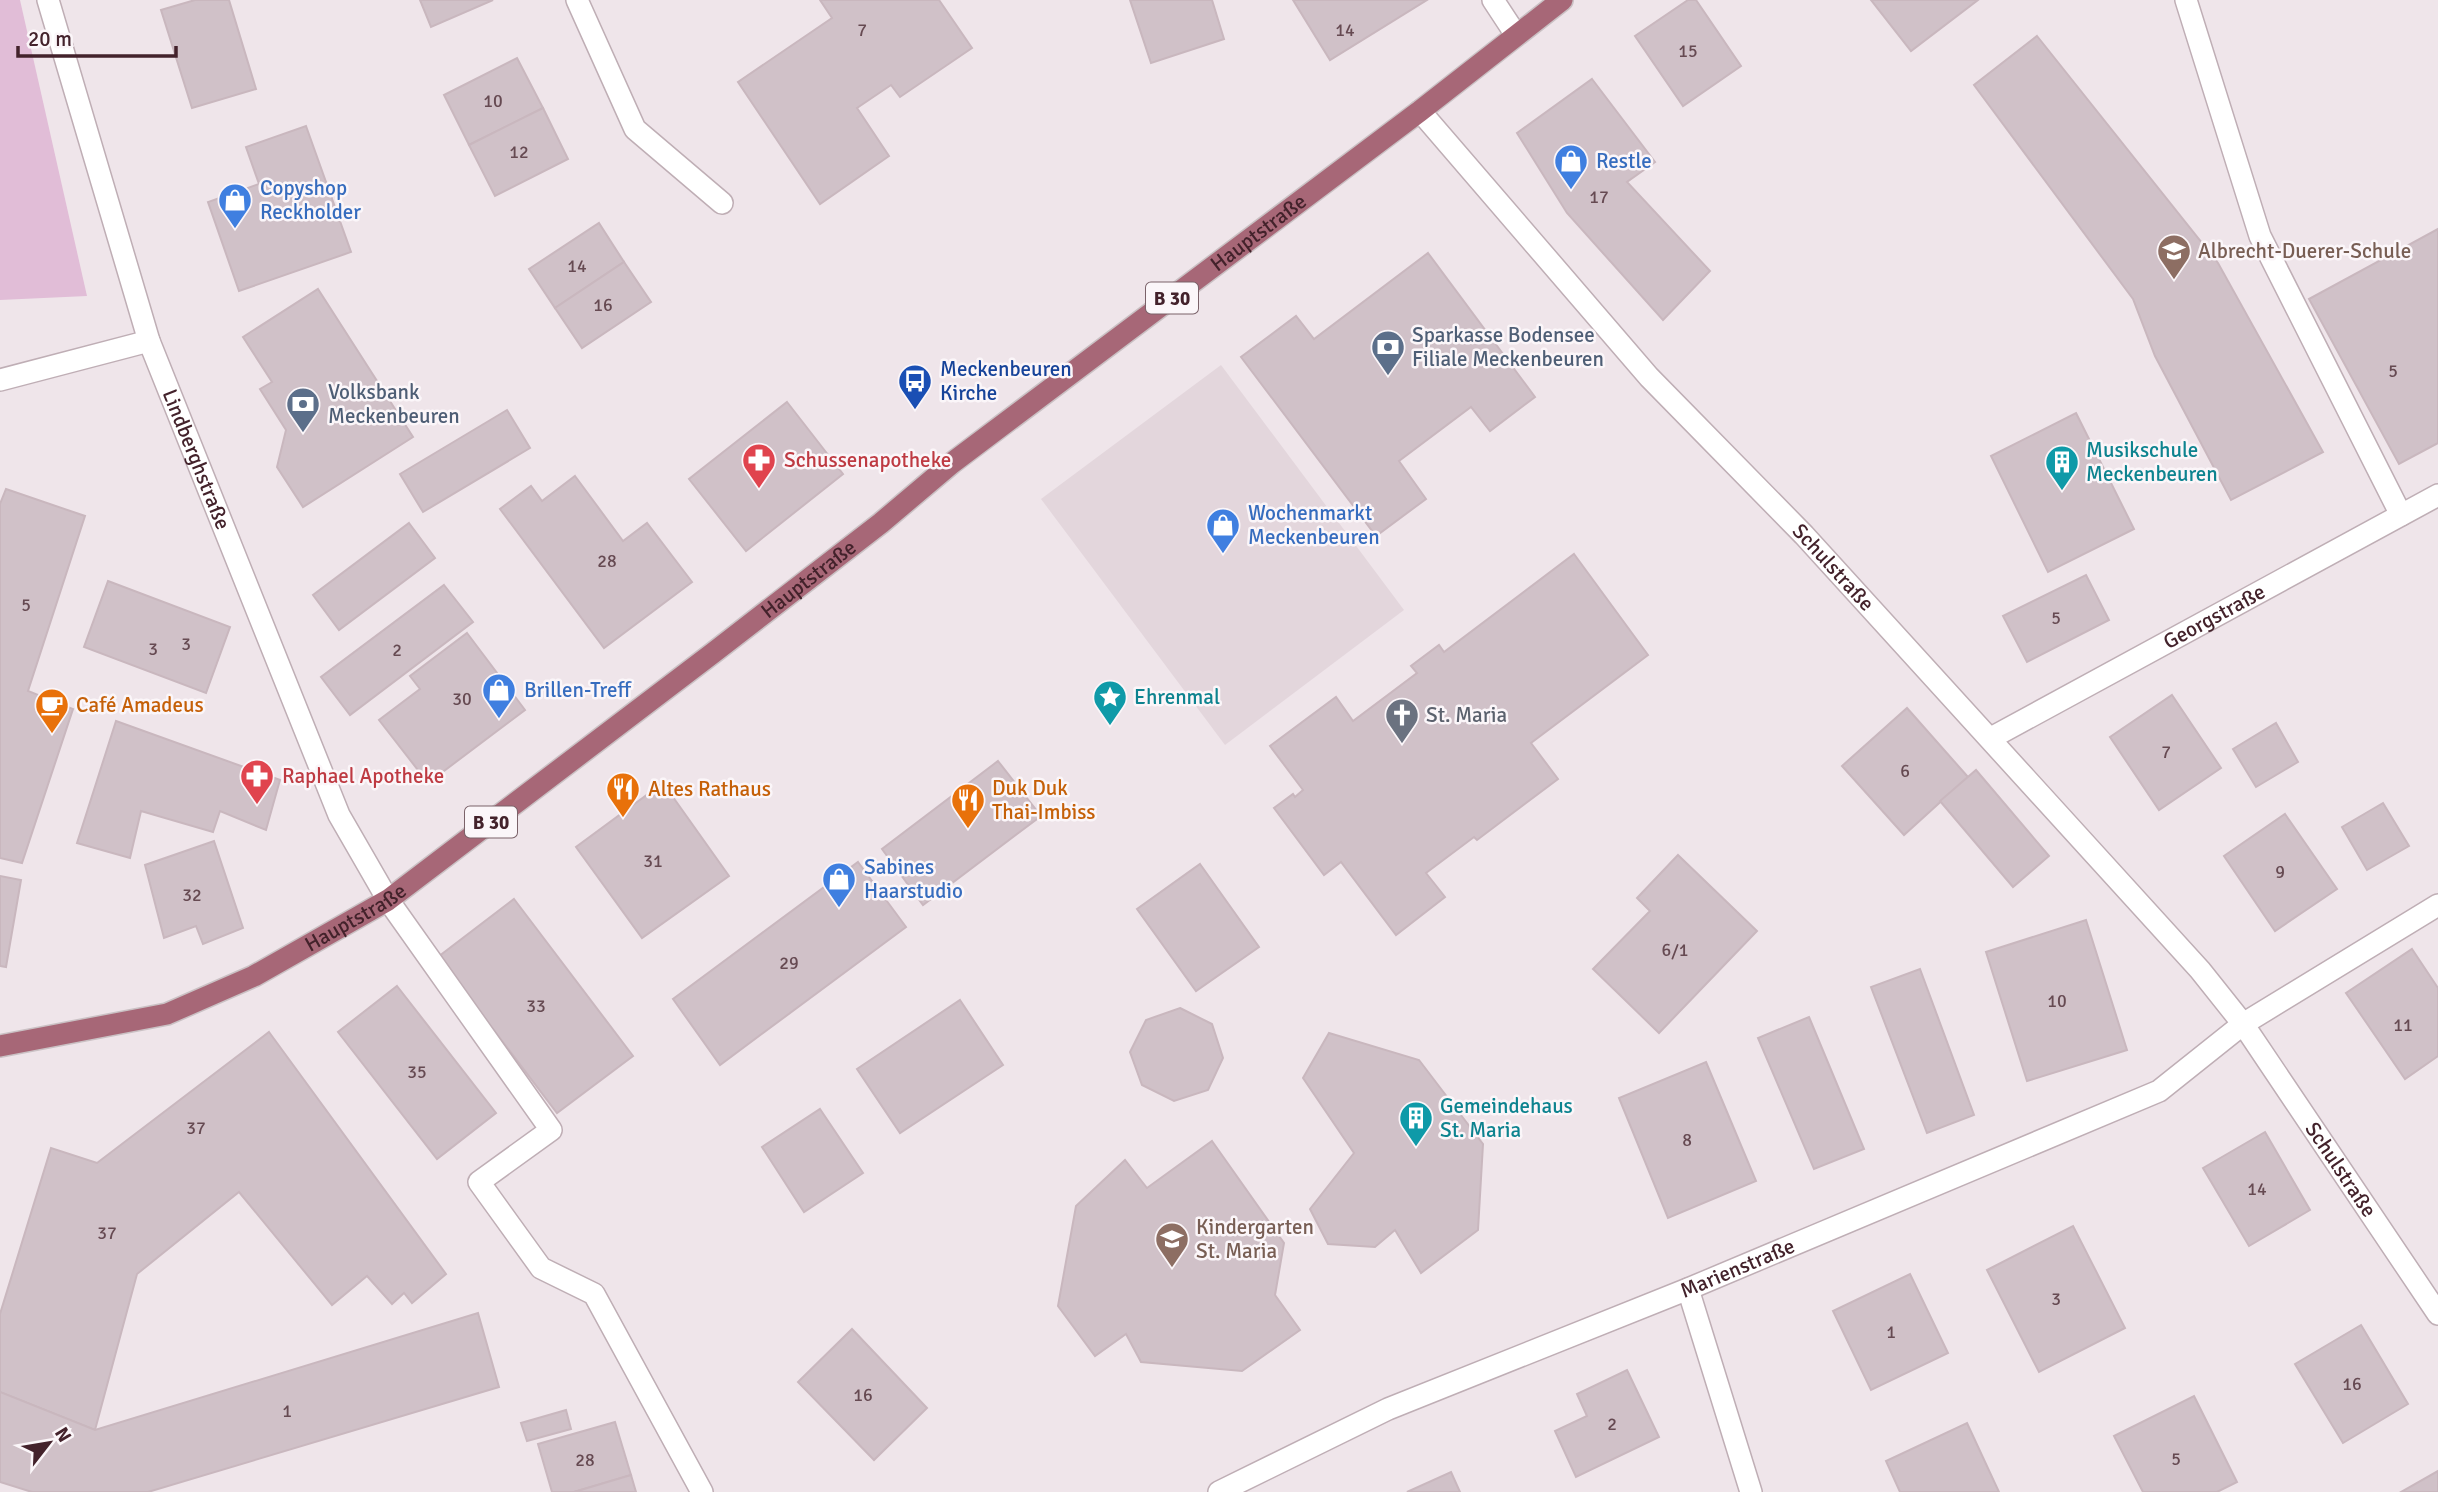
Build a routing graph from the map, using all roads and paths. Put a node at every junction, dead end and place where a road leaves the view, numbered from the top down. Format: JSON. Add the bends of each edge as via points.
{"nodes":[{"id":1,"x":48,"y":0,"type":"edge"},
{"id":2,"x":577,"y":0,"type":"edge"},
{"id":3,"x":1493,"y":0,"type":"edge"},
{"id":4,"x":1562,"y":0,"type":"edge"},
{"id":5,"x":2186,"y":0,"type":"edge"},
{"id":6,"x":1516,"y":35,"type":"junction"},
{"id":7,"x":1420,"y":111,"type":"junction"},
{"id":8,"x":722,"y":203,"type":"dead end"},
{"id":9,"x":149,"y":341,"type":"junction"},
{"id":10,"x":0,"y":380,"type":"edge"},
{"id":11,"x":2438,"y":495,"type":"edge"},
{"id":12,"x":2401,"y":515,"type":"junction"},
{"id":13,"x":1991,"y":738,"type":"junction"},
{"id":14,"x":388,"y":900,"type":"junction"},
{"id":15,"x":2438,"y":906,"type":"edge"},
{"id":16,"x":2244,"y":1024,"type":"junction"},
{"id":17,"x":0,"y":1048,"type":"edge"},
{"id":18,"x":1688,"y":1289,"type":"junction"},
{"id":19,"x":2438,"y":1314,"type":"edge"},
{"id":20,"x":1225,"y":1490,"type":"edge"},
{"id":21,"x":702,"y":1492,"type":"edge"},
{"id":22,"x":1751,"y":1492,"type":"edge"}],
"edges":[{"from":1,"to":9,"type":"street","name":"Lindberghstraße"},
{"from":2,"to":8,"type":"street","via":[[635,129]]},
{"from":3,"to":6,"type":"street"},
{"from":4,"to":6,"type":"main road","name":"Hauptstraße","number":"B 30"},
{"from":5,"to":12,"type":"street","via":[[2260,236]]},
{"from":6,"to":7,"type":"main road","name":"Hauptstraße","number":"B 30"},
{"from":7,"to":13,"type":"street","name":"Schulstraße","via":[[1649,377],[1804,535]]},
{"from":7,"to":14,"type":"main road","name":"Hauptstraße","number":"B 30","via":[[952,463],[881,523]]},
{"from":9,"to":10,"type":"street"},
{"from":9,"to":14,"type":"street","name":"Lindberghstraße","via":[[339,816]]},
{"from":11,"to":12,"type":"street","name":"Georgstraße"},
{"from":12,"to":13,"type":"street","name":"Georgstraße"},
{"from":13,"to":16,"type":"street","name":"Schulstraße"},
{"from":14,"to":17,"type":"main road","name":"Hauptstraße","number":"B 30","via":[[254,976],[167,1014]]},
{"from":14,"to":21,"type":"street","name":"Lindberghstraße","via":[[551,1130],[479,1182],[541,1268],[594,1294]]},
{"from":15,"to":16,"type":"street"},
{"from":16,"to":18,"type":"street","name":"Marienstraße","via":[[2159,1091]]},
{"from":16,"to":19,"type":"street","name":"Schulstraße"},
{"from":18,"to":20,"type":"street","name":"Marienstraße","via":[[1388,1409]]},
{"from":18,"to":22,"type":"street"}]}
